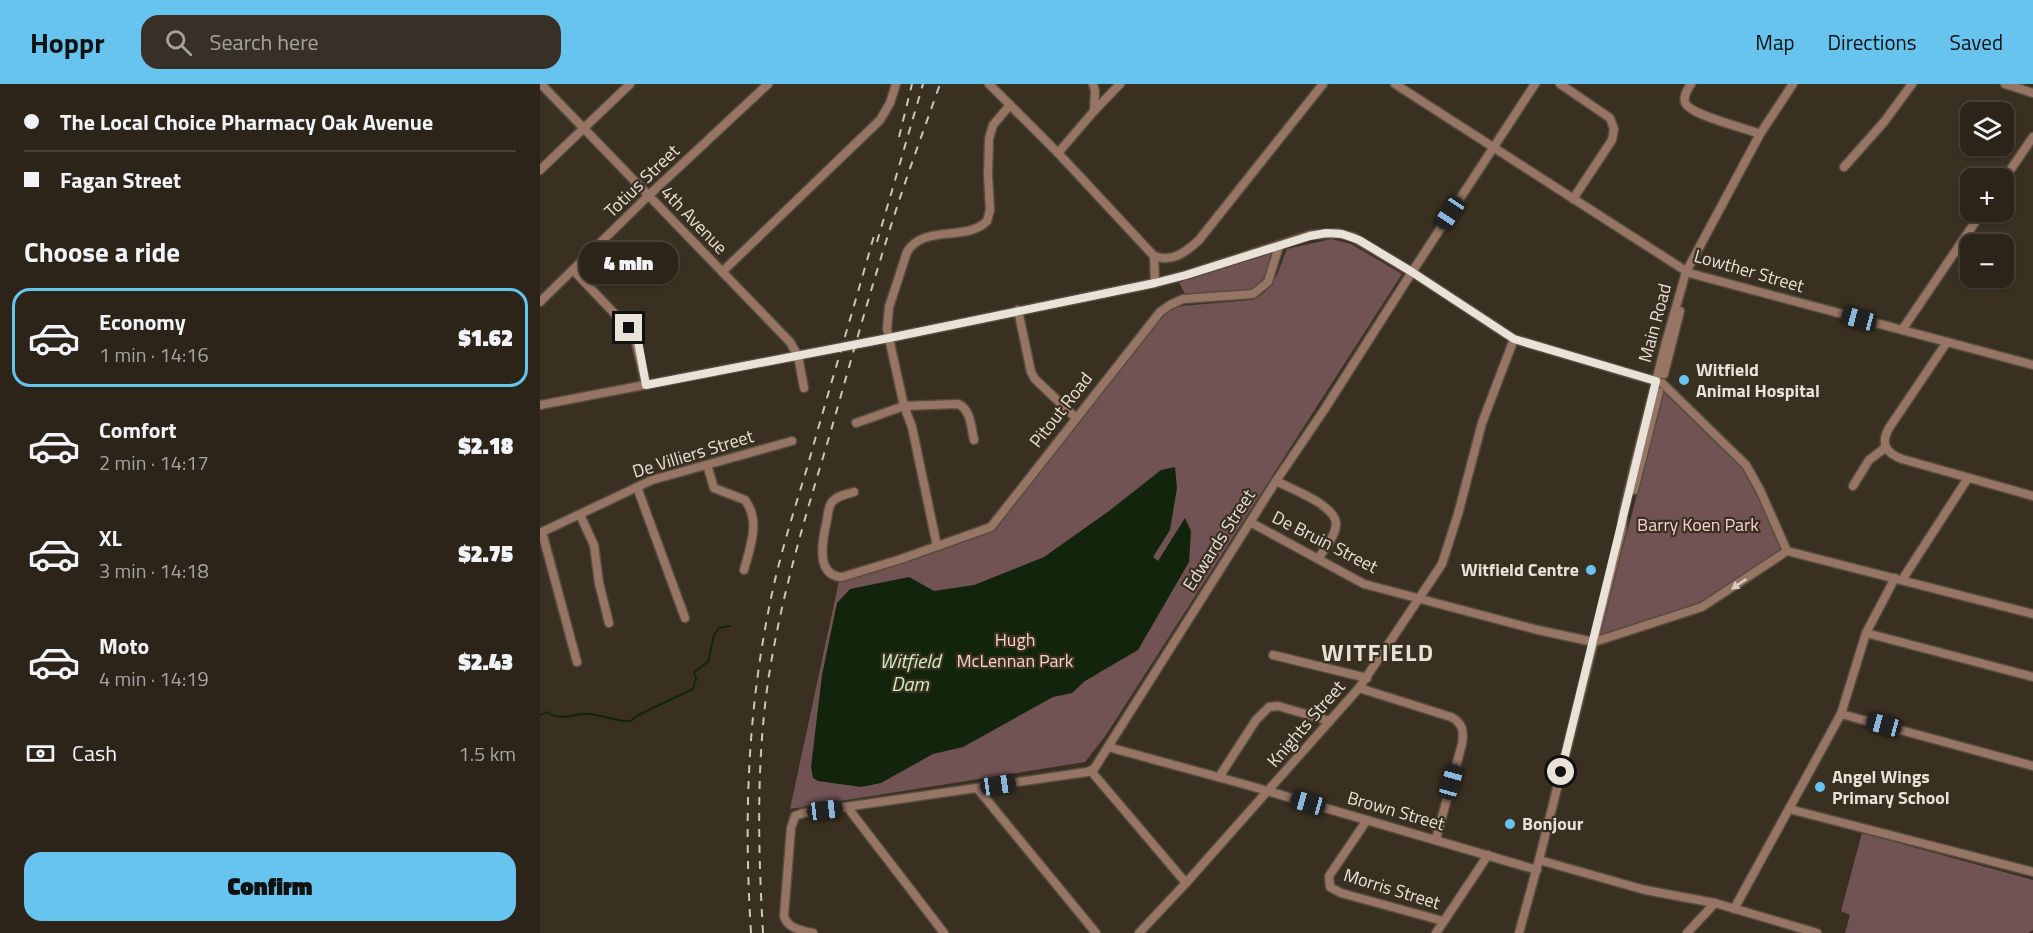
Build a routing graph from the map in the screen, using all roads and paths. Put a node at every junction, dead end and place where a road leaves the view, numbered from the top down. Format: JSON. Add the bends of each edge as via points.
{"nodes":[{"id":1,"x":541,"y":84,"type":"edge"},
{"id":2,"x":630,"y":84,"type":"edge"},
{"id":3,"x":768,"y":84,"type":"edge"},
{"id":4,"x":896,"y":84,"type":"edge"},
{"id":5,"x":989,"y":84,"type":"edge"},
{"id":6,"x":1093,"y":84,"type":"edge"},
{"id":7,"x":1120,"y":84,"type":"edge"},
{"id":8,"x":1323,"y":84,"type":"edge"},
{"id":9,"x":1395,"y":84,"type":"edge"},
{"id":10,"x":1535,"y":84,"type":"edge"},
{"id":11,"x":1560,"y":84,"type":"edge"},
{"id":12,"x":1691,"y":84,"type":"edge"},
{"id":13,"x":1793,"y":84,"type":"edge"},
{"id":14,"x":1912,"y":84,"type":"edge"},
{"id":15,"x":2004,"y":84,"type":"edge"},
{"id":16,"x":2033,"y":93,"type":"edge"},
{"id":17,"x":1011,"y":105,"type":"junction"},
{"id":18,"x":1094,"y":111,"type":"junction"},
{"id":19,"x":583,"y":129,"type":"junction"},
{"id":20,"x":1760,"y":134,"type":"junction"},
{"id":21,"x":2033,"y":137,"type":"edge"},
{"id":22,"x":1494,"y":149,"type":"junction"},
{"id":23,"x":1058,"y":153,"type":"junction"},
{"id":24,"x":1844,"y":167,"type":"dead end"},
{"id":25,"x":2012,"y":168,"type":"edge"},
{"id":26,"x":540,"y":170,"type":"edge"},
{"id":27,"x":648,"y":196,"type":"junction"},
{"id":28,"x":1574,"y":199,"type":"junction"},
{"id":29,"x":1975,"y":222,"type":"edge"},
{"id":30,"x":1280,"y":246,"type":"junction"},
{"id":31,"x":1154,"y":256,"type":"junction"},
{"id":32,"x":573,"y":270,"type":"junction"},
{"id":33,"x":1688,"y":270,"type":"junction"},
{"id":34,"x":722,"y":272,"type":"junction"},
{"id":35,"x":1412,"y":272,"type":"junction"},
{"id":36,"x":1155,"y":283,"type":"junction"},
{"id":37,"x":540,"y":302,"type":"edge"},
{"id":38,"x":1018,"y":310,"type":"junction"},
{"id":39,"x":1902,"y":330,"type":"junction"},
{"id":40,"x":889,"y":338,"type":"junction"},
{"id":41,"x":1514,"y":339,"type":"junction"},
{"id":42,"x":1947,"y":342,"type":"junction"},
{"id":43,"x":798,"y":356,"type":"junction"},
{"id":44,"x":2033,"y":365,"type":"edge"},
{"id":45,"x":1659,"y":382,"type":"junction"},
{"id":46,"x":646,"y":385,"type":"junction"},
{"id":47,"x":804,"y":388,"type":"dead end"},
{"id":48,"x":540,"y":405,"type":"edge"},
{"id":49,"x":904,"y":406,"type":"junction"},
{"id":50,"x":1076,"y":418,"type":"junction"},
{"id":51,"x":856,"y":423,"type":"dead end"},
{"id":52,"x":974,"y":440,"type":"dead end"},
{"id":53,"x":792,"y":441,"type":"dead end"},
{"id":54,"x":1885,"y":445,"type":"junction"},
{"id":55,"x":707,"y":465,"type":"junction"},
{"id":56,"x":1968,"y":478,"type":"junction"},
{"id":57,"x":1276,"y":481,"type":"junction"},
{"id":58,"x":1853,"y":486,"type":"dead end"},
{"id":59,"x":637,"y":487,"type":"junction"},
{"id":60,"x":854,"y":492,"type":"dead end"},
{"id":61,"x":2033,"y":496,"type":"edge"},
{"id":62,"x":580,"y":514,"type":"junction"},
{"id":63,"x":1251,"y":522,"type":"junction"},
{"id":64,"x":541,"y":533,"type":"edge"},
{"id":65,"x":937,"y":546,"type":"junction"},
{"id":66,"x":1787,"y":551,"type":"junction"},
{"id":67,"x":1318,"y":559,"type":"junction"},
{"id":68,"x":744,"y":570,"type":"dead end"},
{"id":69,"x":1899,"y":579,"type":"junction"},
{"id":70,"x":1418,"y":598,"type":"junction"},
{"id":71,"x":2033,"y":614,"type":"edge"},
{"id":72,"x":685,"y":618,"type":"dead end"},
{"id":73,"x":609,"y":623,"type":"dead end"},
{"id":74,"x":1866,"y":633,"type":"junction"},
{"id":75,"x":1594,"y":642,"type":"junction"},
{"id":76,"x":1273,"y":655,"type":"dead end"},
{"id":77,"x":578,"y":662,"type":"dead end"},
{"id":78,"x":2033,"y":677,"type":"edge"},
{"id":79,"x":1366,"y":678,"type":"junction"},
{"id":80,"x":1359,"y":688,"type":"junction"},
{"id":81,"x":1841,"y":714,"type":"junction"},
{"id":82,"x":1330,"y":721,"type":"junction"},
{"id":83,"x":1108,"y":747,"type":"junction"},
{"id":84,"x":2033,"y":766,"type":"edge"},
{"id":85,"x":1090,"y":771,"type":"junction"},
{"id":86,"x":1219,"y":777,"type":"junction"},
{"id":87,"x":977,"y":788,"type":"junction"},
{"id":88,"x":1268,"y":791,"type":"junction"},
{"id":89,"x":848,"y":808,"type":"junction"},
{"id":90,"x":1789,"y":808,"type":"junction"},
{"id":91,"x":1367,"y":819,"type":"junction"},
{"id":92,"x":1436,"y":839,"type":"junction"},
{"id":93,"x":1488,"y":855,"type":"junction"},
{"id":94,"x":1539,"y":860,"type":"junction"},
{"id":95,"x":1537,"y":870,"type":"junction"},
{"id":96,"x":2033,"y":872,"type":"edge"},
{"id":97,"x":1186,"y":883,"type":"junction"},
{"id":98,"x":1715,"y":903,"type":"junction"},
{"id":99,"x":1734,"y":909,"type":"junction"},
{"id":100,"x":1443,"y":921,"type":"junction"},
{"id":101,"x":1789,"y":930,"type":"edge"},
{"id":102,"x":813,"y":933,"type":"edge"},
{"id":103,"x":944,"y":933,"type":"edge"},
{"id":104,"x":1096,"y":933,"type":"edge"},
{"id":105,"x":1139,"y":933,"type":"edge"},
{"id":106,"x":1436,"y":933,"type":"edge"},
{"id":107,"x":1519,"y":933,"type":"edge"},
{"id":108,"x":1687,"y":933,"type":"edge"},
{"id":109,"x":1817,"y":933,"type":"edge"}],
"edges":[{"from":1,"to":19,"type":"street","name":"4th Avenue"},
{"from":2,"to":19,"type":"street"},
{"from":3,"to":27,"type":"street","name":"Totius Street"},
{"from":4,"to":34,"type":"street","via":[[880,120]]},
{"from":5,"to":17,"type":"street"},
{"from":6,"to":18,"type":"street"},
{"from":7,"to":18,"type":"street"},
{"from":8,"to":31,"type":"street","via":[[1199,240],[1174,257]]},
{"from":9,"to":22,"type":"street","name":"Lowther Street"},
{"from":10,"to":22,"type":"street","name":"Edwards Street"},
{"from":11,"to":28,"type":"street","via":[[1610,118],[1614,129],[1612,140]]},
{"from":12,"to":20,"type":"street","via":[[1684,100],[1692,111]]},
{"from":13,"to":20,"type":"street","name":"Main Road"},
{"from":14,"to":24,"type":"street"},
{"from":15,"to":16,"type":"street"},
{"from":17,"to":23,"type":"street"},
{"from":17,"to":40,"type":"street","via":[[993,125],[989,139],[989,219],[978,228],[922,238],[911,245],[889,308]]},
{"from":18,"to":23,"type":"street"},
{"from":19,"to":26,"type":"street"},
{"from":19,"to":27,"type":"street","name":"4th Avenue"},
{"from":20,"to":33,"type":"street","name":"Main Road"},
{"from":21,"to":25,"type":"street"},
{"from":22,"to":28,"type":"street","name":"Lowther Street"},
{"from":22,"to":35,"type":"street","name":"Edwards Street"},
{"from":23,"to":31,"type":"street"},
{"from":27,"to":32,"type":"street","name":"Totius Street"},
{"from":27,"to":34,"type":"street","name":"4th Avenue"},
{"from":28,"to":33,"type":"street","name":"Lowther Street"},
{"from":29,"to":39,"type":"street"},
{"from":30,"to":35,"type":"street","via":[[1317,234],[1342,234]]},
{"from":30,"to":36,"type":"street"},
{"from":30,"to":50,"type":"street","name":"Pitout Road","via":[[1268,282],[1253,294],[1186,299],[1160,312]]},
{"from":31,"to":36,"type":"street"},
{"from":32,"to":37,"type":"street","name":"Totius Street"},
{"from":32,"to":46,"type":"street","via":[[634,334]]},
{"from":33,"to":39,"type":"street","name":"Lowther Street"},
{"from":33,"to":45,"type":"street","name":"Main Road"},
{"from":34,"to":43,"type":"street","name":"4th Avenue","via":[[790,342]]},
{"from":35,"to":41,"type":"street"},
{"from":35,"to":57,"type":"street","name":"Edwards Street"},
{"from":36,"to":38,"type":"street"},
{"from":38,"to":40,"type":"street"},
{"from":38,"to":50,"type":"street","via":[[1031,372]]},
{"from":39,"to":42,"type":"street","name":"Lowther Street"},
{"from":40,"to":43,"type":"street"},
{"from":40,"to":49,"type":"street"},
{"from":41,"to":45,"type":"street"},
{"from":41,"to":70,"type":"street","name":"Knights Street","via":[[1479,431],[1447,553]]},
{"from":42,"to":44,"type":"street","name":"Lowther Street"},
{"from":42,"to":54,"type":"street","via":[[1889,428]]},
{"from":43,"to":46,"type":"street"},
{"from":43,"to":47,"type":"street","name":"4th Avenue"},
{"from":45,"to":66,"type":"street","via":[[1746,465]]},
{"from":45,"to":75,"type":"street","name":"Main Road"},
{"from":46,"to":48,"type":"street"},
{"from":49,"to":51,"type":"street"},
{"from":49,"to":52,"type":"street","via":[[963,406]]},
{"from":49,"to":65,"type":"street"},
{"from":50,"to":65,"type":"street","name":"Pitout Road","via":[[991,527]]},
{"from":53,"to":55,"type":"street","name":"De Villiers Street"},
{"from":54,"to":56,"type":"street","via":[[1892,455],[1902,459]]},
{"from":54,"to":58,"type":"street","via":[[1872,456]]},
{"from":55,"to":59,"type":"street","name":"De Villiers Street"},
{"from":55,"to":68,"type":"street","via":[[714,488],[748,504],[754,532]]},
{"from":56,"to":61,"type":"street"},
{"from":56,"to":69,"type":"street"},
{"from":57,"to":63,"type":"street","name":"Edwards Street"},
{"from":57,"to":67,"type":"street","via":[[1326,507],[1335,518],[1335,531]]},
{"from":59,"to":62,"type":"street","name":"De Villiers Street"},
{"from":59,"to":72,"type":"street"},
{"from":60,"to":65,"type":"street","name":"Pitout Road","via":[[838,497],[829,506],[822,553],[827,569],[836,576]]},
{"from":62,"to":64,"type":"street","name":"De Villiers Street"},
{"from":62,"to":73,"type":"street","via":[[594,544],[598,583]]},
{"from":63,"to":67,"type":"street","name":"De Bruin Street"},
{"from":63,"to":83,"type":"street","name":"Edwards Street"},
{"from":64,"to":77,"type":"street"},
{"from":66,"to":69,"type":"street"},
{"from":66,"to":75,"type":"street","one_way":true,"via":[[1702,607]]},
{"from":67,"to":70,"type":"street","name":"De Bruin Street","via":[[1361,582]]},
{"from":69,"to":71,"type":"street"},
{"from":69,"to":74,"type":"street"},
{"from":70,"to":75,"type":"street","name":"De Bruin Street"},
{"from":70,"to":79,"type":"street","name":"Knights Street"},
{"from":74,"to":78,"type":"street"},
{"from":74,"to":81,"type":"street"},
{"from":75,"to":94,"type":"street","name":"Main Road"},
{"from":76,"to":79,"type":"street"},
{"from":79,"to":80,"type":"street","name":"Knights Street"},
{"from":80,"to":82,"type":"street","name":"Knights Street"},
{"from":80,"to":92,"type":"street","via":[[1451,717],[1462,729],[1462,744]]},
{"from":81,"to":84,"type":"street"},
{"from":81,"to":90,"type":"street"},
{"from":82,"to":86,"type":"street","via":[[1269,707],[1256,720]]},
{"from":82,"to":88,"type":"street","name":"Knights Street"},
{"from":83,"to":85,"type":"street","name":"Edwards Street"},
{"from":83,"to":86,"type":"street","name":"Brown Street"},
{"from":85,"to":87,"type":"street"},
{"from":85,"to":97,"type":"street"},
{"from":86,"to":88,"type":"street","name":"Brown Street"},
{"from":87,"to":89,"type":"street"},
{"from":87,"to":104,"type":"street"},
{"from":88,"to":91,"type":"street","name":"Brown Street"},
{"from":88,"to":97,"type":"street","name":"Knights Street"},
{"from":89,"to":102,"type":"street","via":[[803,813],[795,816],[791,828],[784,916],[791,927]]},
{"from":89,"to":103,"type":"street"},
{"from":90,"to":96,"type":"street"},
{"from":90,"to":99,"type":"street"},
{"from":91,"to":92,"type":"street","name":"Brown Street"},
{"from":91,"to":100,"type":"street","name":"Morris Street","via":[[1329,876],[1330,887]]},
{"from":92,"to":93,"type":"street","name":"Brown Street"},
{"from":93,"to":95,"type":"street","name":"Brown Street"},
{"from":93,"to":100,"type":"street","name":"Morris Street"},
{"from":94,"to":95,"type":"street","name":"Main Road"},
{"from":94,"to":98,"type":"street","via":[[1645,890]]},
{"from":95,"to":107,"type":"street","name":"Main Road"},
{"from":97,"to":105,"type":"street","name":"Knights Street"},
{"from":98,"to":99,"type":"street"},
{"from":98,"to":108,"type":"street"},
{"from":99,"to":101,"type":"street"},
{"from":100,"to":106,"type":"street"},
{"from":101,"to":109,"type":"street"}]}
